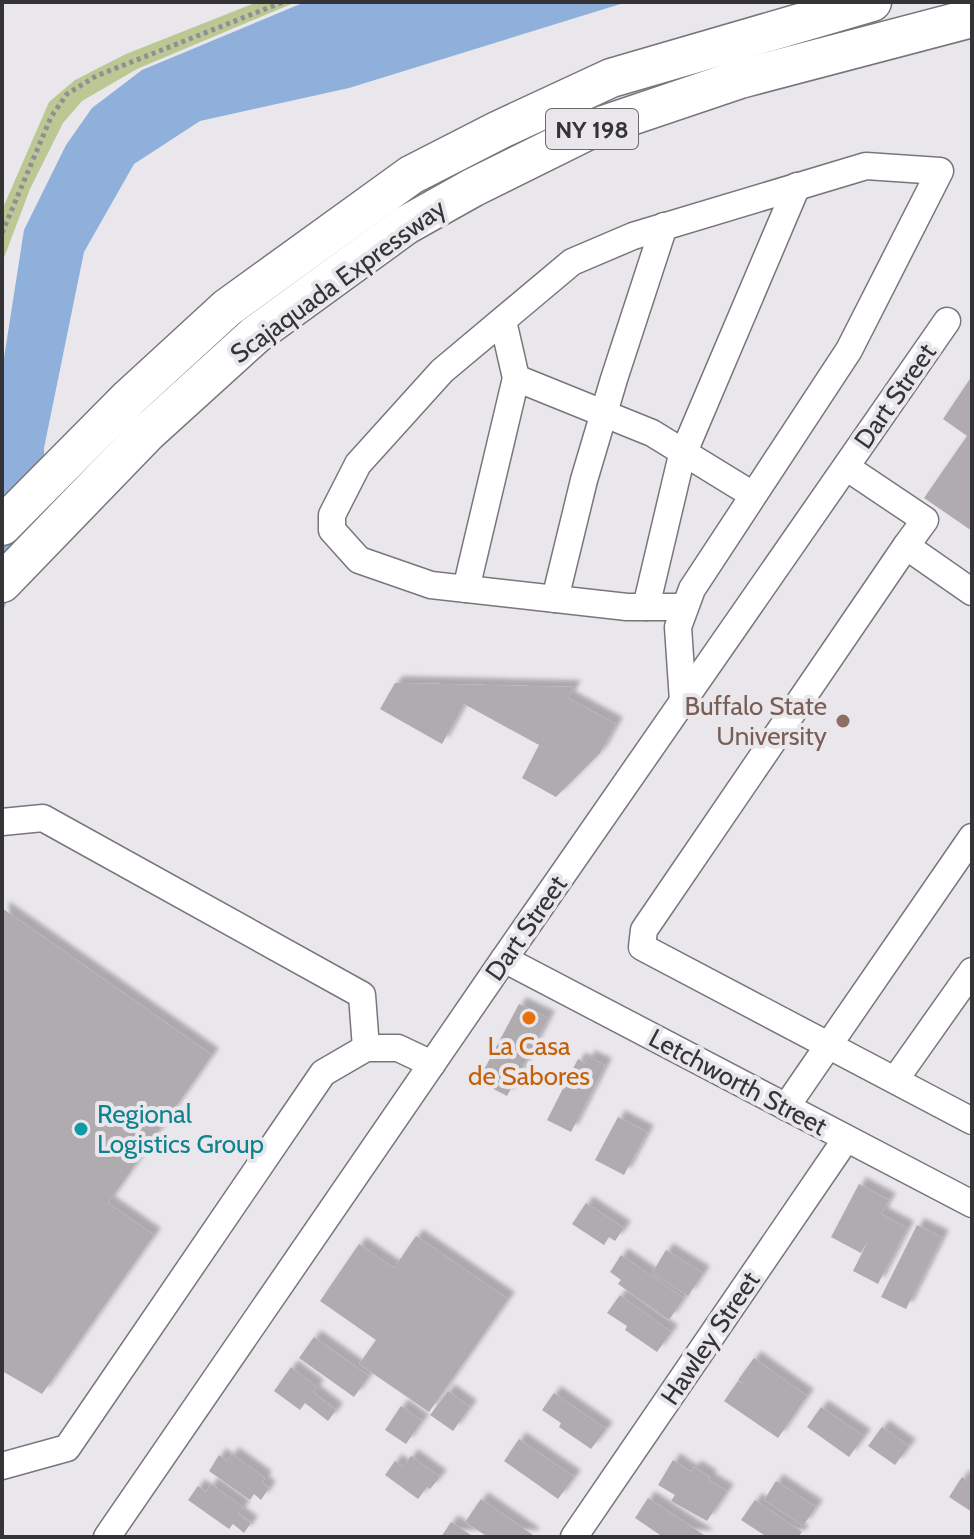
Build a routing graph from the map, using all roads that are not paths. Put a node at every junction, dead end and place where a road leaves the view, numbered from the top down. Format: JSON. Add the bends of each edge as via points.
{"nodes":[{"id":1,"x":872,"y":2,"type":"edge"},
{"id":2,"x":972,"y":18,"type":"edge"},
{"id":3,"x":797,"y":186,"type":"junction"},
{"id":4,"x":664,"y":226,"type":"junction"},
{"id":5,"x":503,"y":321,"type":"junction"},
{"id":6,"x":947,"y":321,"type":"dead end"},
{"id":7,"x":516,"y":378,"type":"junction"},
{"id":8,"x":604,"y":414,"type":"junction"},
{"id":9,"x":684,"y":452,"type":"junction"},
{"id":10,"x":846,"y":467,"type":"junction"},
{"id":11,"x":753,"y":495,"type":"junction"},
{"id":12,"x":2,"y":526,"type":"edge"},
{"id":13,"x":906,"y":546,"type":"junction"},
{"id":14,"x":2,"y":583,"type":"edge"},
{"id":15,"x":466,"y":589,"type":"junction"},
{"id":16,"x":972,"y":592,"type":"edge"},
{"id":17,"x":555,"y":599,"type":"junction"},
{"id":18,"x":646,"y":607,"type":"junction"},
{"id":19,"x":685,"y":607,"type":"junction"},
{"id":20,"x":683,"y":701,"type":"junction"},
{"id":21,"x":2,"y":822,"type":"edge"},
{"id":22,"x":972,"y":837,"type":"edge"},
{"id":23,"x":504,"y":959,"type":"junction"},
{"id":24,"x":972,"y":971,"type":"edge"},
{"id":25,"x":829,"y":1045,"type":"junction"},
{"id":26,"x":366,"y":1048,"type":"junction"},
{"id":27,"x":432,"y":1064,"type":"junction"},
{"id":28,"x":895,"y":1080,"type":"junction"},
{"id":29,"x":786,"y":1107,"type":"junction"},
{"id":30,"x":972,"y":1121,"type":"edge"},
{"id":31,"x":846,"y":1139,"type":"junction"},
{"id":32,"x":972,"y":1204,"type":"edge"},
{"id":33,"x":2,"y":1466,"type":"edge"},
{"id":34,"x":107,"y":1537,"type":"edge"},
{"id":35,"x":574,"y":1537,"type":"edge"}],
"edges":[{"from":1,"to":12,"type":"highway","name":"Scajaquada Expressway","number":"NY 198","via":[[611,78],[411,175],[227,308]]},
{"from":2,"to":14,"type":"highway","name":"Scajaquada Expressway","number":"NY 198","via":[[740,79],[589,130],[406,225],[255,335],[147,433]]},
{"from":3,"to":4,"type":"street"},
{"from":3,"to":9,"type":"street"},
{"from":3,"to":11,"type":"street","via":[[866,166],[940,171],[849,350]]},
{"from":4,"to":5,"type":"street","via":[[572,262]]},
{"from":4,"to":8,"type":"street"},
{"from":5,"to":7,"type":"street"},
{"from":5,"to":15,"type":"street","via":[[442,371],[358,464],[332,515],[332,530],[359,560],[431,585]]},
{"from":6,"to":10,"type":"street","name":"Dart Street"},
{"from":7,"to":8,"type":"street"},
{"from":7,"to":15,"type":"street"},
{"from":8,"to":9,"type":"street"},
{"from":8,"to":17,"type":"street"},
{"from":9,"to":11,"type":"street"},
{"from":9,"to":18,"type":"street"},
{"from":10,"to":13,"type":"street","via":[[925,520]]},
{"from":10,"to":20,"type":"street","name":"Dart Street"},
{"from":11,"to":19,"type":"street"},
{"from":13,"to":16,"type":"street"},
{"from":13,"to":25,"type":"street","via":[[644,930],[642,947]]},
{"from":15,"to":17,"type":"street"},
{"from":17,"to":18,"type":"street"},
{"from":18,"to":19,"type":"street"},
{"from":19,"to":20,"type":"street","via":[[678,627]]},
{"from":20,"to":23,"type":"street","name":"Dart Street"},
{"from":21,"to":26,"type":"street","via":[[43,818],[362,995]]},
{"from":22,"to":25,"type":"street"},
{"from":23,"to":27,"type":"street","name":"Dart Street"},
{"from":23,"to":29,"type":"street","name":"Letchworth Street"},
{"from":24,"to":28,"type":"street"},
{"from":25,"to":28,"type":"street"},
{"from":25,"to":29,"type":"street"},
{"from":26,"to":27,"type":"street","via":[[398,1048]]},
{"from":26,"to":33,"type":"street","via":[[323,1073],[67,1448]]},
{"from":27,"to":34,"type":"street","name":"Dart Street"},
{"from":28,"to":30,"type":"street"},
{"from":29,"to":31,"type":"street","name":"Letchworth Street"},
{"from":31,"to":32,"type":"street","name":"Letchworth Street"},
{"from":31,"to":35,"type":"street","name":"Hawley Street"}]}
